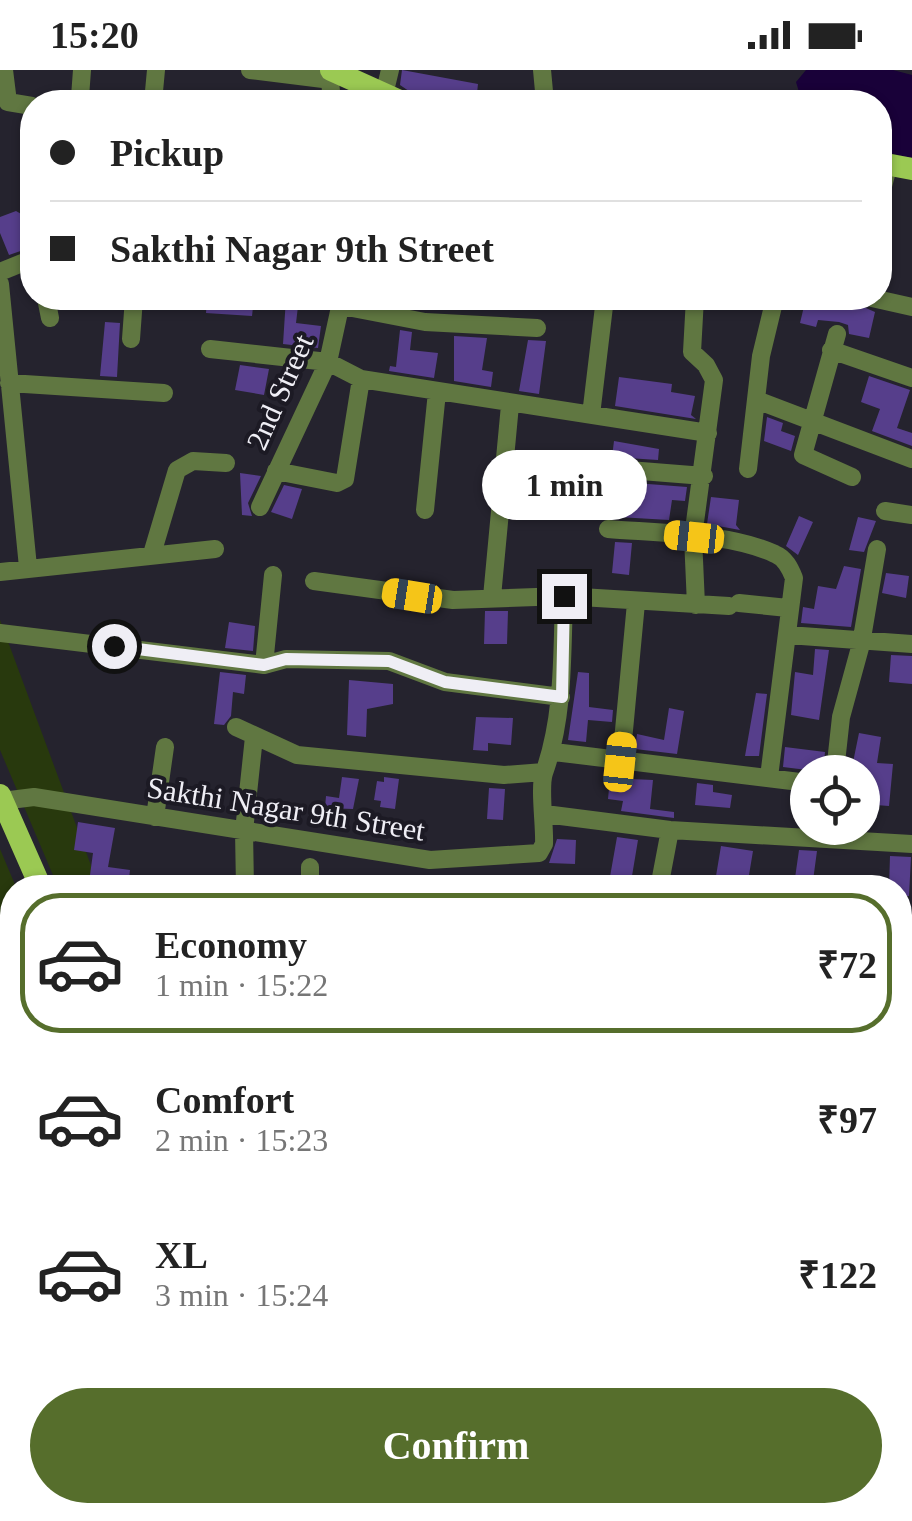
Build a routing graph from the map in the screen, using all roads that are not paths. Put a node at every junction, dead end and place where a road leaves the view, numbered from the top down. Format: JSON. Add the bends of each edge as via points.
{"nodes":[{"id":1,"x":4,"y":70,"type":"edge"},
{"id":2,"x":250,"y":70,"type":"edge"},
{"id":3,"x":330,"y":74,"type":"edge"},
{"id":4,"x":370,"y":90,"type":"edge"},
{"id":5,"x":20,"y":104,"type":"edge"},
{"id":6,"x":0,"y":284,"type":"edge"},
{"id":7,"x":48,"y":310,"type":"edge"},
{"id":8,"x":133,"y":310,"type":"edge"},
{"id":9,"x":340,"y":310,"type":"edge"},
{"id":10,"x":376,"y":310,"type":"edge"},
{"id":11,"x":604,"y":310,"type":"edge"},
{"id":12,"x":694,"y":310,"type":"edge"},
{"id":13,"x":773,"y":310,"type":"edge"},
{"id":14,"x":50,"y":318,"type":"dead end"},
{"id":15,"x":537,"y":328,"type":"dead end"},
{"id":16,"x":131,"y":339,"type":"dead end"},
{"id":17,"x":210,"y":349,"type":"dead end"},
{"id":18,"x":328,"y":362,"type":"junction"},
{"id":19,"x":912,"y":378,"type":"edge"},
{"id":20,"x":361,"y":379,"type":"junction"},
{"id":21,"x":9,"y":383,"type":"junction"},
{"id":22,"x":437,"y":392,"type":"junction"},
{"id":23,"x":164,"y":393,"type":"dead end"},
{"id":24,"x":759,"y":400,"type":"junction"},
{"id":25,"x":510,"y":405,"type":"junction"},
{"id":26,"x":591,"y":415,"type":"junction"},
{"id":27,"x":810,"y":420,"type":"junction"},
{"id":28,"x":708,"y":433,"type":"junction"},
{"id":29,"x":912,"y":459,"type":"edge"},
{"id":30,"x":226,"y":463,"type":"dead end"},
{"id":31,"x":616,"y":469,"type":"dead end"},
{"id":32,"x":748,"y":469,"type":"dead end"},
{"id":33,"x":276,"y":471,"type":"junction"},
{"id":34,"x":704,"y":476,"type":"junction"},
{"id":35,"x":852,"y":477,"type":"dead end"},
{"id":36,"x":502,"y":484,"type":"junction"},
{"id":37,"x":611,"y":493,"type":"dead end"},
{"id":38,"x":260,"y":507,"type":"dead end"},
{"id":39,"x":425,"y":510,"type":"dead end"},
{"id":40,"x":885,"y":511,"type":"dead end"},
{"id":41,"x":912,"y":514,"type":"edge"},
{"id":42,"x":608,"y":529,"type":"dead end"},
{"id":43,"x":694,"y":537,"type":"junction"},
{"id":44,"x":876,"y":548,"type":"dead end"},
{"id":45,"x":215,"y":549,"type":"dead end"},
{"id":46,"x":152,"y":554,"type":"junction"},
{"id":47,"x":28,"y":566,"type":"junction"},
{"id":48,"x":0,"y":572,"type":"edge"},
{"id":49,"x":273,"y":575,"type":"dead end"},
{"id":50,"x":314,"y":581,"type":"dead end"},
{"id":51,"x":564,"y":596,"type":"junction"},
{"id":52,"x":492,"y":597,"type":"junction"},
{"id":53,"x":636,"y":603,"type":"junction"},
{"id":54,"x":696,"y":605,"type":"junction"},
{"id":55,"x":788,"y":608,"type":"junction"},
{"id":56,"x":0,"y":633,"type":"edge"},
{"id":57,"x":788,"y":635,"type":"junction"},
{"id":58,"x":861,"y":644,"type":"junction"},
{"id":59,"x":912,"y":644,"type":"edge"},
{"id":60,"x":264,"y":665,"type":"junction"},
{"id":61,"x":562,"y":697,"type":"junction"},
{"id":62,"x":236,"y":727,"type":"dead end"},
{"id":63,"x":254,"y":737,"type":"junction"},
{"id":64,"x":165,"y":747,"type":"dead end"},
{"id":65,"x":554,"y":752,"type":"junction"},
{"id":66,"x":836,"y":755,"type":"edge"},
{"id":67,"x":620,"y":762,"type":"junction"},
{"id":68,"x":544,"y":772,"type":"junction"},
{"id":69,"x":769,"y":777,"type":"junction"},
{"id":70,"x":790,"y":780,"type":"edge"},
{"id":71,"x":1,"y":805,"type":"edge"},
{"id":72,"x":545,"y":814,"type":"junction"},
{"id":73,"x":155,"y":816,"type":"junction"},
{"id":74,"x":670,"y":830,"type":"junction"},
{"id":75,"x":244,"y":832,"type":"junction"},
{"id":76,"x":790,"y":833,"type":"edge"},
{"id":77,"x":880,"y":840,"type":"edge"},
{"id":78,"x":912,"y":844,"type":"edge"},
{"id":79,"x":310,"y":867,"type":"dead end"},
{"id":80,"x":25,"y":875,"type":"edge"},
{"id":81,"x":36,"y":875,"type":"edge"},
{"id":82,"x":245,"y":875,"type":"edge"},
{"id":83,"x":310,"y":875,"type":"edge"},
{"id":84,"x":661,"y":875,"type":"edge"}],
"edges":[{"from":1,"to":5,"type":"street","via":[[8,102]]},
{"from":2,"to":3,"type":"street"},
{"from":3,"to":4,"type":"main road"},
{"from":6,"to":21,"type":"street"},
{"from":7,"to":14,"type":"street"},
{"from":8,"to":16,"type":"street"},
{"from":9,"to":18,"type":"street","name":"2nd Street"},
{"from":10,"to":15,"type":"street","via":[[426,322]]},
{"from":11,"to":26,"type":"street"},
{"from":12,"to":28,"type":"street","via":[[692,352],[714,380]]},
{"from":13,"to":24,"type":"street"},
{"from":17,"to":18,"type":"street"},
{"from":18,"to":20,"type":"street"},
{"from":18,"to":33,"type":"street","name":"2nd Street"},
{"from":19,"to":27,"type":"street","via":[[834,342]]},
{"from":20,"to":22,"type":"street"},
{"from":20,"to":33,"type":"street","via":[[347,475],[337,483]]},
{"from":21,"to":23,"type":"street"},
{"from":21,"to":47,"type":"street"},
{"from":22,"to":25,"type":"street"},
{"from":22,"to":39,"type":"street"},
{"from":24,"to":27,"type":"street"},
{"from":24,"to":32,"type":"street"},
{"from":25,"to":26,"type":"street"},
{"from":25,"to":36,"type":"street"},
{"from":26,"to":28,"type":"street"},
{"from":27,"to":29,"type":"street"},
{"from":27,"to":35,"type":"street","via":[[803,455]]},
{"from":28,"to":34,"type":"street"},
{"from":30,"to":46,"type":"street","via":[[193,461],[177,470]]},
{"from":31,"to":34,"type":"street"},
{"from":33,"to":38,"type":"street","name":"2nd Street"},
{"from":34,"to":43,"type":"street"},
{"from":36,"to":37,"type":"street"},
{"from":36,"to":52,"type":"street"},
{"from":40,"to":41,"type":"street"},
{"from":42,"to":43,"type":"street"},
{"from":43,"to":54,"type":"street"},
{"from":43,"to":55,"type":"street","via":[[778,554],[794,578]]},
{"from":44,"to":58,"type":"street"},
{"from":45,"to":46,"type":"street"},
{"from":46,"to":47,"type":"street"},
{"from":47,"to":48,"type":"street"},
{"from":49,"to":60,"type":"street"},
{"from":50,"to":52,"type":"street","via":[[453,600]]},
{"from":51,"to":52,"type":"street"},
{"from":51,"to":53,"type":"street"},
{"from":51,"to":61,"type":"street","name":"Sakthi Nagar 9th Street"},
{"from":53,"to":54,"type":"street"},
{"from":53,"to":67,"type":"street"},
{"from":54,"to":55,"type":"street"},
{"from":55,"to":57,"type":"street"},
{"from":56,"to":60,"type":"street"},
{"from":57,"to":58,"type":"street"},
{"from":57,"to":69,"type":"street"},
{"from":58,"to":59,"type":"street"},
{"from":58,"to":66,"type":"street"},
{"from":60,"to":61,"type":"street","via":[[286,659],[389,661],[445,682]]},
{"from":61,"to":65,"type":"street","name":"Sakthi Nagar 9th Street"},
{"from":62,"to":63,"type":"street"},
{"from":63,"to":68,"type":"street","via":[[298,754]]},
{"from":63,"to":75,"type":"street"},
{"from":64,"to":73,"type":"street"},
{"from":65,"to":67,"type":"street"},
{"from":65,"to":68,"type":"street","name":"Sakthi Nagar 9th Street"},
{"from":67,"to":69,"type":"street"},
{"from":68,"to":72,"type":"street","name":"Sakthi Nagar 9th Street"},
{"from":69,"to":70,"type":"street"},
{"from":71,"to":73,"type":"street","name":"Sakthi Nagar 9th Street","via":[[34,797]]},
{"from":71,"to":80,"type":"main road"},
{"from":71,"to":81,"type":"main road"},
{"from":72,"to":74,"type":"street"},
{"from":72,"to":75,"type":"street","name":"Sakthi Nagar 9th Street","via":[[542,850],[528,857],[430,860]]},
{"from":73,"to":75,"type":"street","name":"Sakthi Nagar 9th Street"},
{"from":74,"to":76,"type":"street"},
{"from":74,"to":84,"type":"street"},
{"from":75,"to":82,"type":"street"},
{"from":77,"to":78,"type":"street"},
{"from":79,"to":83,"type":"street"}]}
